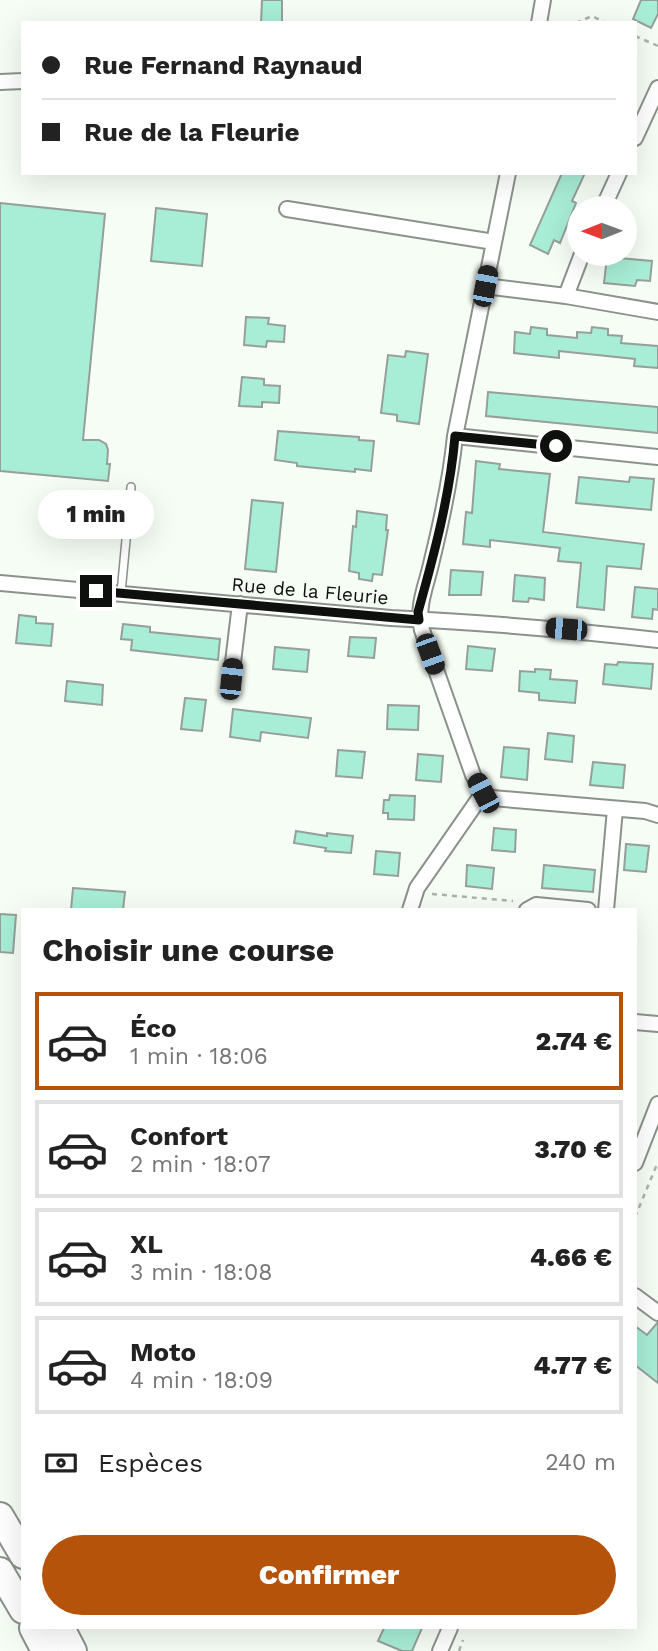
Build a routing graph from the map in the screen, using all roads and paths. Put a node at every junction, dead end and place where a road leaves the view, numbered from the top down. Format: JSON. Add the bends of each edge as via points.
{"nodes":[{"id":1,"x":543,"y":0,"type":"edge"},
{"id":2,"x":539,"y":21,"type":"edge"},
{"id":3,"x":581,"y":21,"type":"edge"},
{"id":4,"x":602,"y":21,"type":"edge"},
{"id":5,"x":637,"y":37,"type":"edge"},
{"id":6,"x":658,"y":46,"type":"edge"},
{"id":7,"x":21,"y":81,"type":"edge"},
{"id":8,"x":0,"y":82,"type":"edge"},
{"id":9,"x":657,"y":94,"type":"edge"},
{"id":10,"x":637,"y":134,"type":"edge"},
{"id":11,"x":508,"y":175,"type":"edge"},
{"id":12,"x":618,"y":175,"type":"edge"},
{"id":13,"x":608,"y":196,"type":"edge"},
{"id":14,"x":287,"y":209,"type":"dead end"},
{"id":15,"x":494,"y":243,"type":"junction"},
{"id":16,"x":577,"y":266,"type":"edge"},
{"id":17,"x":485,"y":286,"type":"junction"},
{"id":18,"x":566,"y":296,"type":"junction"},
{"id":19,"x":658,"y":312,"type":"edge"},
{"id":20,"x":455,"y":436,"type":"junction"},
{"id":21,"x":658,"y":457,"type":"edge"},
{"id":22,"x":131,"y":487,"type":"dead end"},
{"id":23,"x":0,"y":583,"type":"edge"},
{"id":24,"x":121,"y":593,"type":"junction"},
{"id":25,"x":240,"y":604,"type":"junction"},
{"id":26,"x":419,"y":620,"type":"junction"},
{"id":27,"x":658,"y":639,"type":"edge"},
{"id":28,"x":231,"y":679,"type":"dead end"},
{"id":29,"x":483,"y":793,"type":"junction"},
{"id":30,"x":615,"y":809,"type":"junction"},
{"id":31,"x":658,"y":815,"type":"edge"},
{"id":32,"x":417,"y":888,"type":"junction"},
{"id":33,"x":411,"y":908,"type":"edge"},
{"id":34,"x":527,"y":908,"type":"edge"},
{"id":35,"x":530,"y":908,"type":"edge"},
{"id":36,"x":567,"y":908,"type":"edge"},
{"id":37,"x":606,"y":908,"type":"edge"},
{"id":38,"x":637,"y":1022,"type":"edge"},
{"id":39,"x":658,"y":1024,"type":"edge"},
{"id":40,"x":658,"y":1104,"type":"edge"},
{"id":41,"x":637,"y":1158,"type":"edge"},
{"id":42,"x":658,"y":1162,"type":"edge"},
{"id":43,"x":637,"y":1212,"type":"edge"},
{"id":44,"x":637,"y":1297,"type":"edge"},
{"id":45,"x":658,"y":1313,"type":"edge"},
{"id":46,"x":0,"y":1516,"type":"edge"},
{"id":47,"x":21,"y":1552,"type":"edge"},
{"id":48,"x":0,"y":1571,"type":"edge"},
{"id":49,"x":0,"y":1588,"type":"edge"},
{"id":50,"x":21,"y":1607,"type":"edge"},
{"id":51,"x":21,"y":1614,"type":"edge"},
{"id":52,"x":34,"y":1629,"type":"edge"},
{"id":53,"x":62,"y":1629,"type":"edge"},
{"id":54,"x":450,"y":1629,"type":"edge"},
{"id":55,"x":45,"y":1651,"type":"edge"},
{"id":56,"x":73,"y":1651,"type":"edge"},
{"id":57,"x":440,"y":1651,"type":"edge"}],
"edges":[{"from":1,"to":2,"type":"street"},
{"from":3,"to":4,"type":"path","via":[[592,16]]},
{"from":5,"to":6,"type":"path"},
{"from":7,"to":8,"type":"street"},
{"from":9,"to":10,"type":"street"},
{"from":11,"to":15,"type":"street"},
{"from":12,"to":13,"type":"street"},
{"from":14,"to":15,"type":"street"},
{"from":15,"to":17,"type":"street"},
{"from":16,"to":18,"type":"street"},
{"from":17,"to":18,"type":"street"},
{"from":17,"to":20,"type":"street"},
{"from":18,"to":19,"type":"street"},
{"from":20,"to":21,"type":"street"},
{"from":20,"to":26,"type":"street"},
{"from":22,"to":24,"type":"lane"},
{"from":23,"to":24,"type":"street","name":"Rue de la Fleurie"},
{"from":24,"to":25,"type":"street","name":"Rue de la Fleurie"},
{"from":25,"to":26,"type":"street","name":"Rue de la Fleurie"},
{"from":25,"to":28,"type":"street"},
{"from":26,"to":27,"type":"street","name":"Rue de la Fleurie"},
{"from":26,"to":29,"type":"street"},
{"from":29,"to":30,"type":"street","via":[[492,798]]},
{"from":29,"to":32,"type":"street"},
{"from":30,"to":31,"type":"street"},
{"from":30,"to":37,"type":"street"},
{"from":32,"to":33,"type":"street"},
{"from":32,"to":34,"type":"path","via":[[426,894],[519,902]]},
{"from":35,"to":36,"type":"street"},
{"from":38,"to":39,"type":"street"},
{"from":40,"to":41,"type":"street"},
{"from":42,"to":43,"type":"path"},
{"from":44,"to":45,"type":"street"},
{"from":46,"to":47,"type":"highway"},
{"from":48,"to":50,"type":"highway"},
{"from":49,"to":51,"type":"highway"},
{"from":52,"to":55,"type":"highway"},
{"from":53,"to":56,"type":"highway"},
{"from":54,"to":57,"type":"street"}]}
